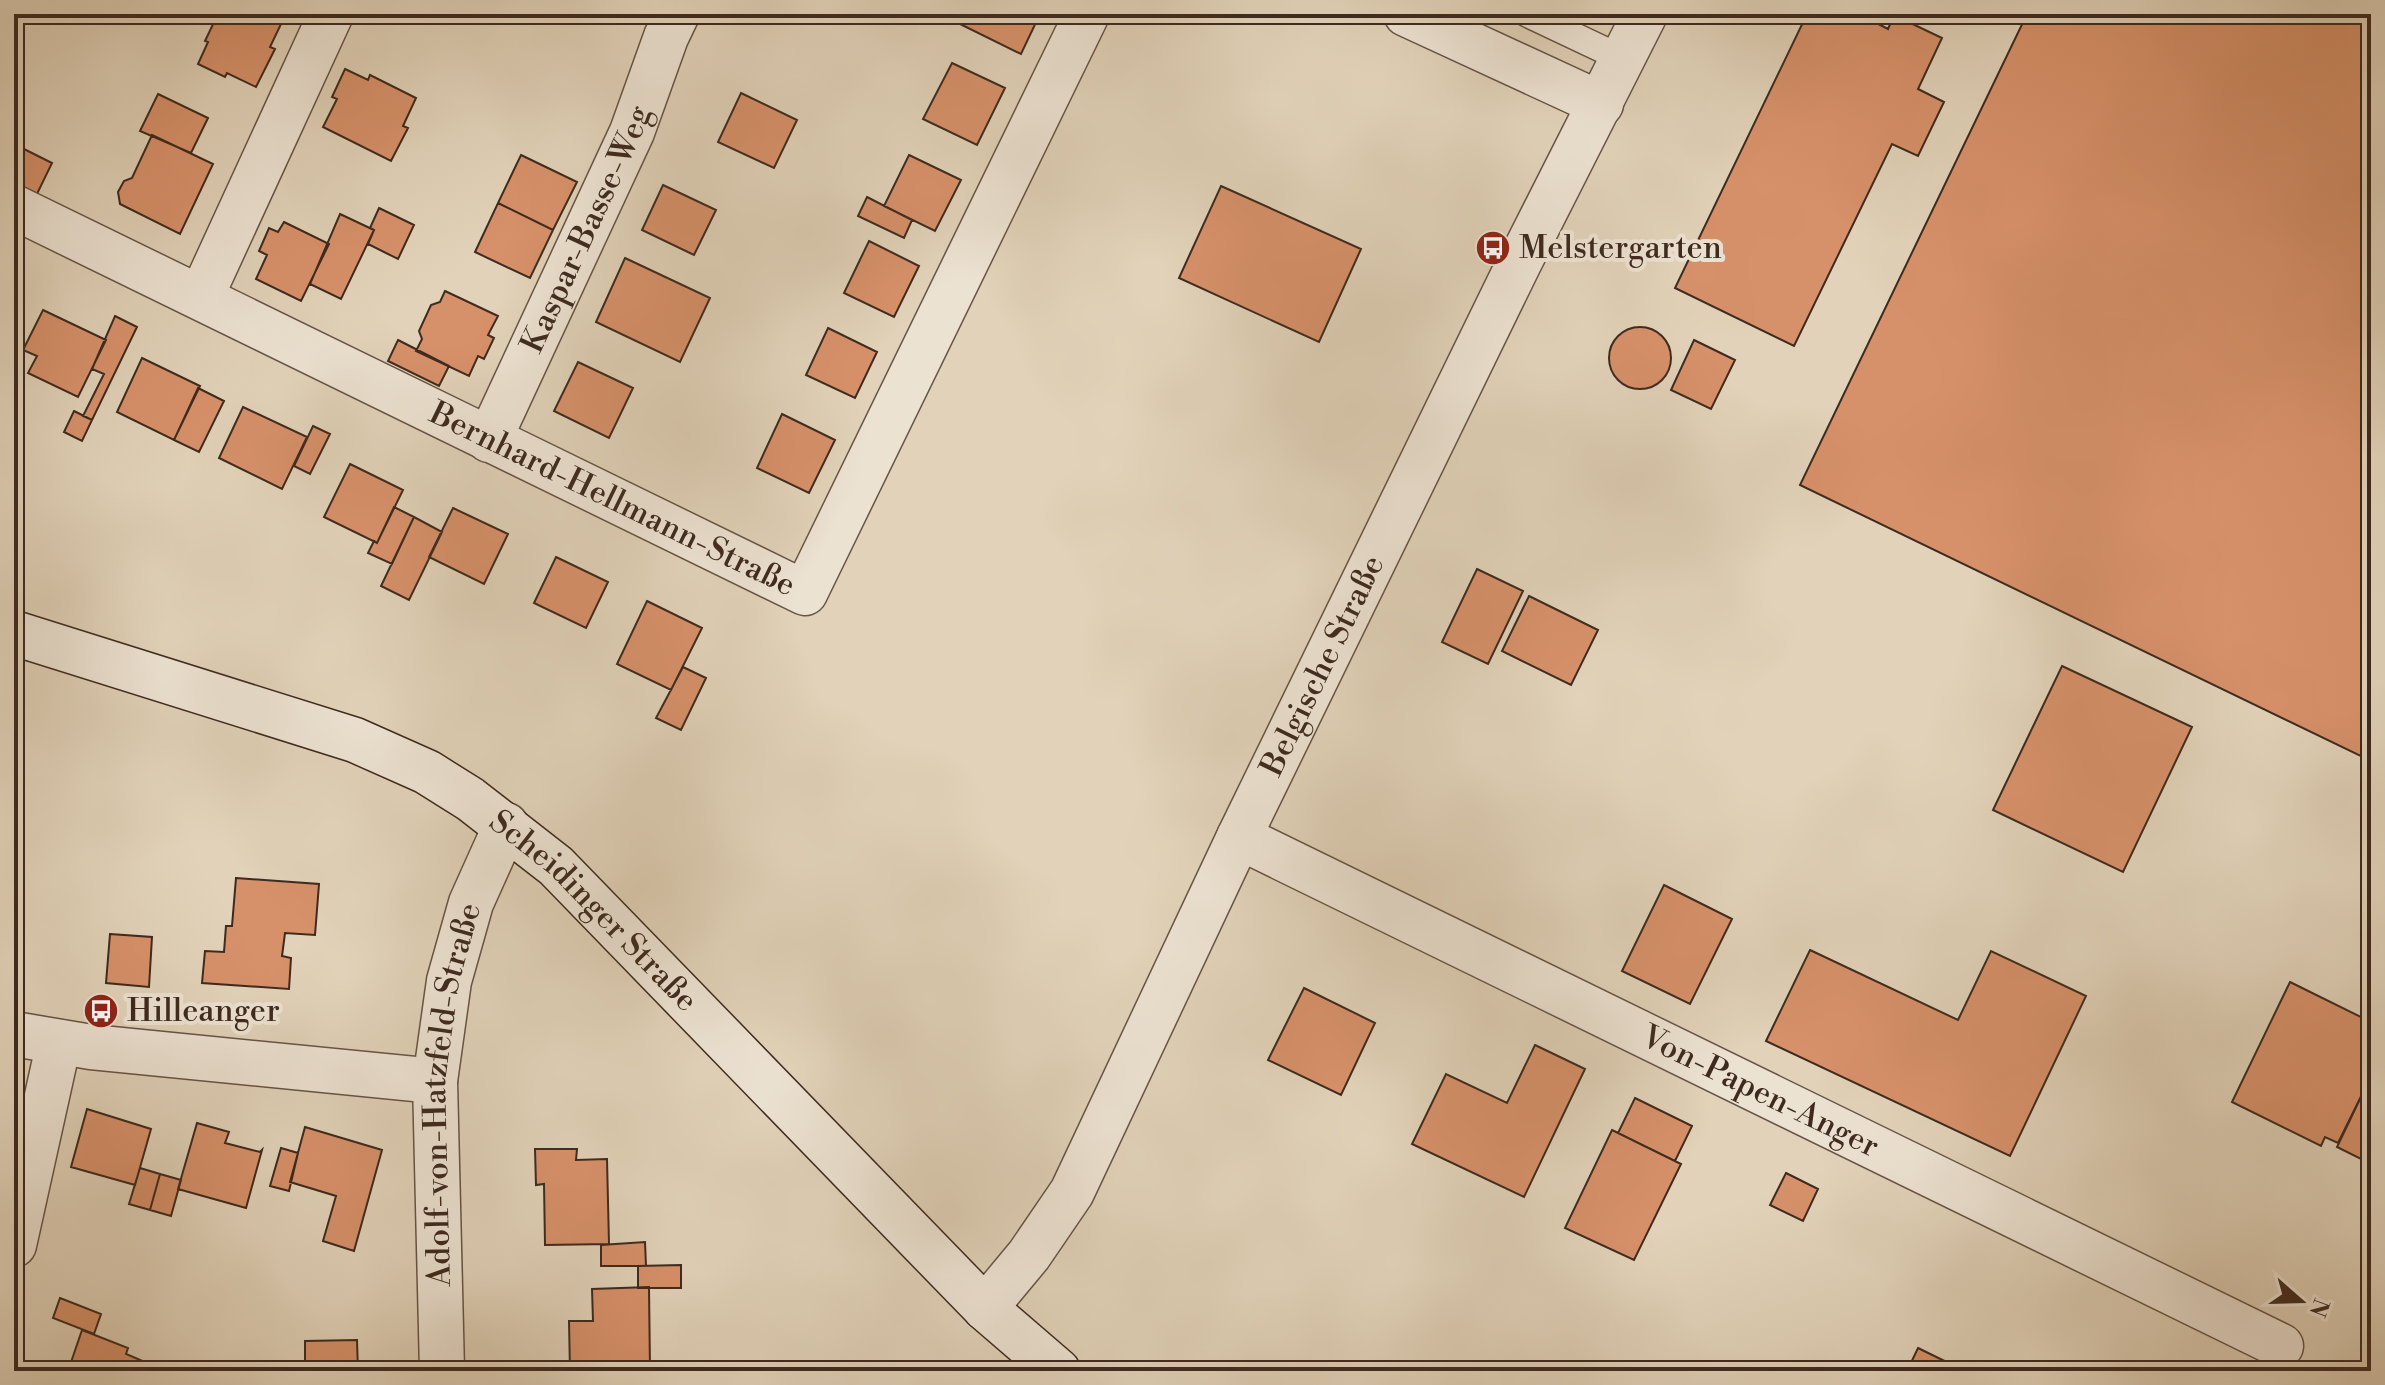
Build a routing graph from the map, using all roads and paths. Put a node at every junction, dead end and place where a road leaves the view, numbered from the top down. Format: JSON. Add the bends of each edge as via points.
{"nodes":[{"id":1,"x":331,"y":14,"type":"edge"},
{"id":2,"x":677,"y":14,"type":"edge"},
{"id":3,"x":1087,"y":14,"type":"edge"},
{"id":4,"x":1406,"y":14,"type":"edge"},
{"id":5,"x":1528,"y":14,"type":"edge"},
{"id":6,"x":1645,"y":14,"type":"edge"},
{"id":7,"x":1623,"y":59,"type":"junction"},
{"id":8,"x":1601,"y":104,"type":"junction"},
{"id":9,"x":14,"y":207,"type":"edge"},
{"id":10,"x":201,"y":297,"type":"junction"},
{"id":11,"x":489,"y":440,"type":"junction"},
{"id":12,"x":14,"y":633,"type":"edge"},
{"id":13,"x":506,"y":825,"type":"junction"},
{"id":14,"x":1239,"y":837,"type":"junction"},
{"id":15,"x":14,"y":1034,"type":"edge"},
{"id":16,"x":59,"y":1042,"type":"junction"},
{"id":17,"x":435,"y":1081,"type":"junction"},
{"id":18,"x":14,"y":1245,"type":"edge"},
{"id":19,"x":985,"y":1308,"type":"junction"},
{"id":20,"x":2281,"y":1346,"type":"dead end"},
{"id":21,"x":442,"y":1371,"type":"edge"},
{"id":22,"x":1058,"y":1371,"type":"edge"}],
"edges":[{"from":1,"to":10,"type":"street"},
{"from":2,"to":11,"type":"street","name":"Kaspar-Basse-Weg","via":[[632,132]]},
{"from":3,"to":11,"type":"street","name":"Bernhard-Hellmann-Straße","via":[[805,593]]},
{"from":4,"to":8,"type":"street"},
{"from":5,"to":7,"type":"lane"},
{"from":6,"to":7,"type":"street","name":"Belgische Straße"},
{"from":7,"to":8,"type":"street","name":"Belgische Straße"},
{"from":8,"to":14,"type":"street","name":"Belgische Straße"},
{"from":9,"to":10,"type":"street","name":"Bernhard-Hellmann-Straße"},
{"from":10,"to":11,"type":"street","name":"Bernhard-Hellmann-Straße"},
{"from":12,"to":13,"type":"street","name":"Scheidinger Straße","via":[[355,740],[427,772]]},
{"from":13,"to":17,"type":"street","name":"Adolf-von-Hatzfeld-Straße","via":[[471,903],[449,981]]},
{"from":13,"to":19,"type":"street","name":"Scheidinger Straße","via":[[556,866]]},
{"from":14,"to":19,"type":"street","name":"Belgische Straße","via":[[1072,1192]]},
{"from":14,"to":20,"type":"street","name":"Von-Papen-Anger"},
{"from":15,"to":16,"type":"street"},
{"from":16,"to":17,"type":"street"},
{"from":16,"to":18,"type":"street"},
{"from":17,"to":21,"type":"street","name":"Adolf-von-Hatzfeld-Straße"},
{"from":19,"to":22,"type":"street","name":"Scheidinger Straße"}]}
